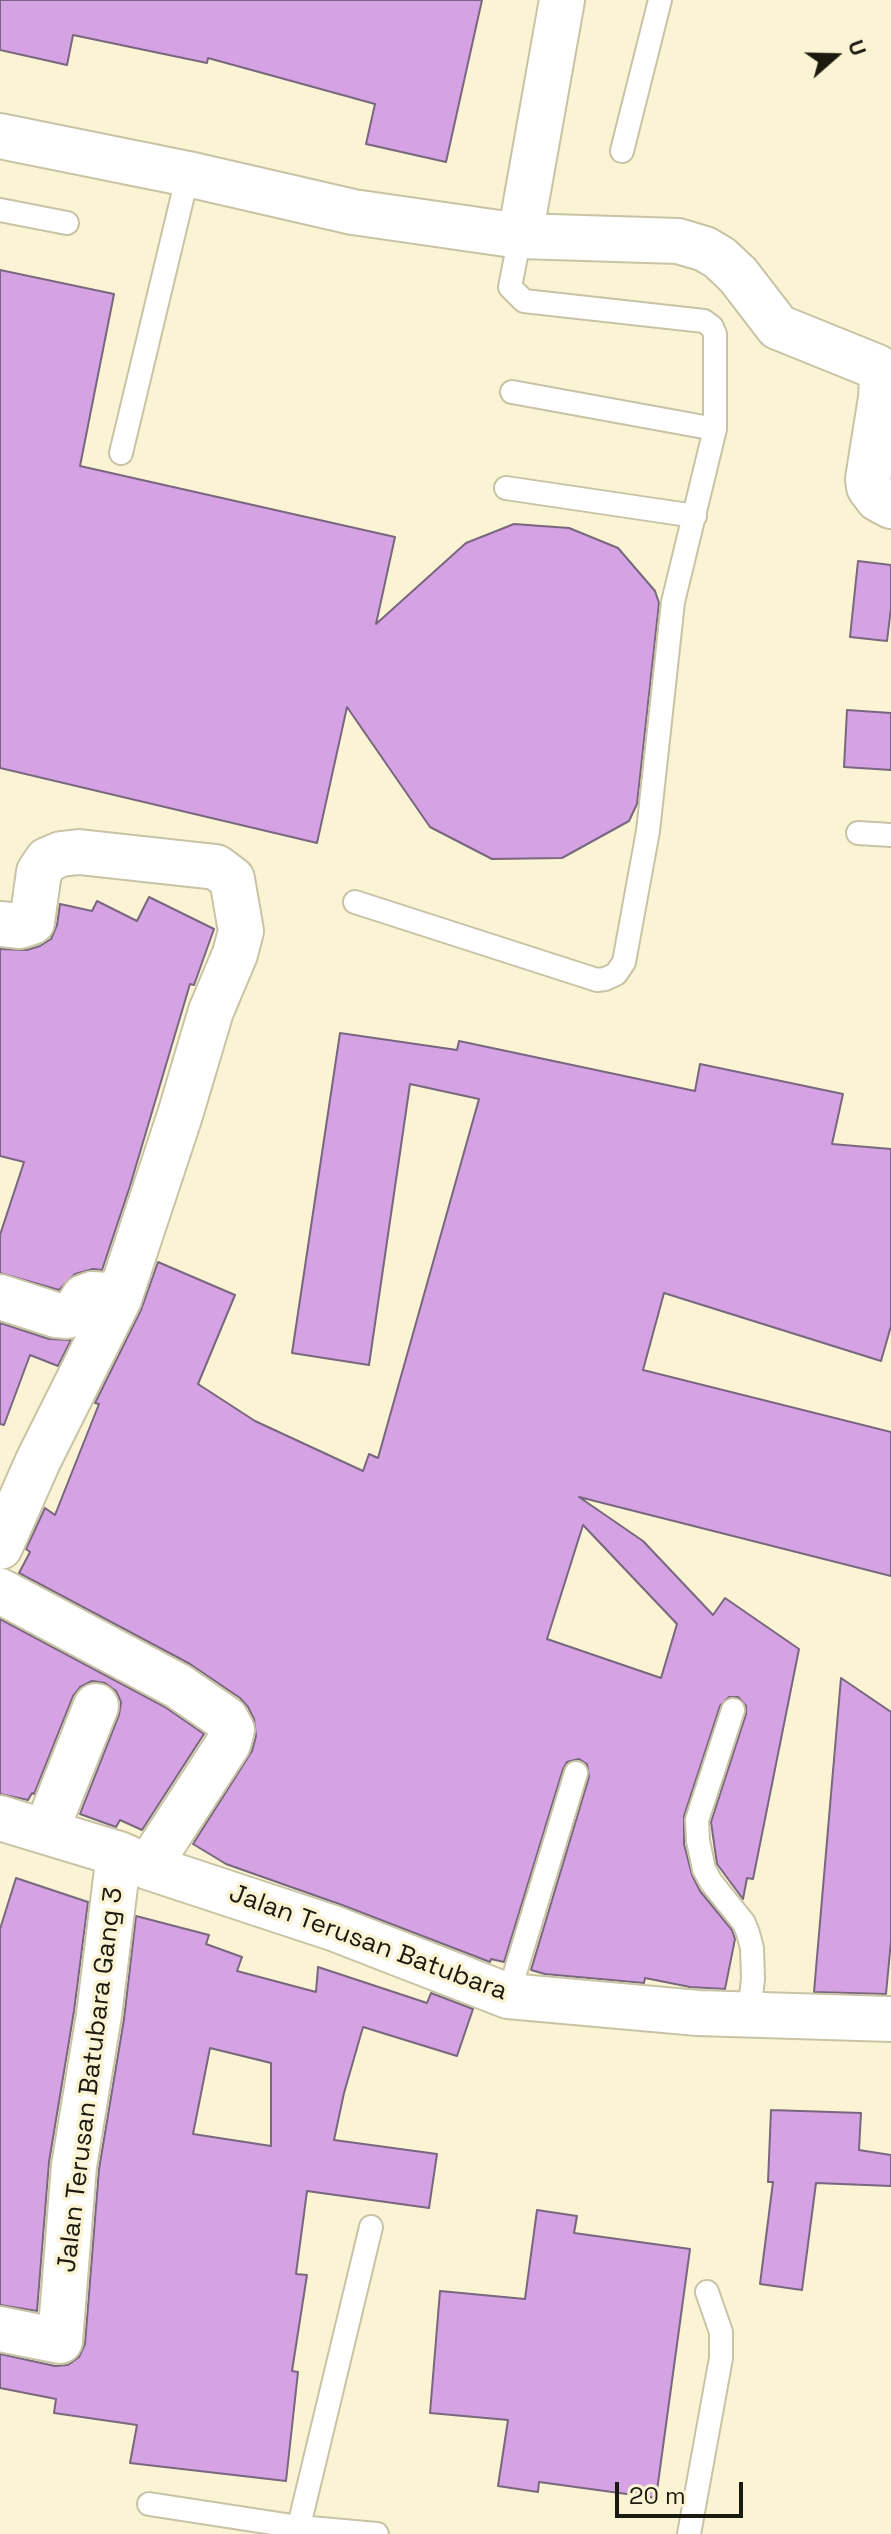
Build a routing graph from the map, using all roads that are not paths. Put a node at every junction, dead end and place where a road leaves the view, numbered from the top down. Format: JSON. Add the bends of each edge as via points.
{"nodes":[{"id":1,"x":562,"y":0,"type":"edge"},
{"id":2,"x":660,"y":0,"type":"edge"},
{"id":3,"x":0,"y":136,"type":"edge"},
{"id":4,"x":622,"y":151,"type":"dead end"},
{"id":5,"x":188,"y":174,"type":"junction"},
{"id":6,"x":0,"y":210,"type":"edge"},
{"id":7,"x":67,"y":223,"type":"dead end"},
{"id":8,"x":520,"y":236,"type":"junction"},
{"id":9,"x":512,"y":392,"type":"dead end"},
{"id":10,"x":715,"y":429,"type":"junction"},
{"id":11,"x":121,"y":453,"type":"dead end"},
{"id":12,"x":506,"y":488,"type":"dead end"},
{"id":13,"x":891,"y":506,"type":"edge"},
{"id":14,"x":695,"y":516,"type":"junction"},
{"id":15,"x":858,"y":833,"type":"dead end"},
{"id":16,"x":891,"y":835,"type":"edge"},
{"id":17,"x":355,"y":902,"type":"dead end"},
{"id":18,"x":0,"y":924,"type":"edge"},
{"id":19,"x":120,"y":1296,"type":"junction"},
{"id":20,"x":0,"y":1297,"type":"edge"},
{"id":21,"x":0,"y":1547,"type":"edge"},
{"id":22,"x":0,"y":1591,"type":"edge"},
{"id":23,"x":96,"y":1706,"type":"dead end"},
{"id":24,"x":733,"y":1710,"type":"dead end"},
{"id":25,"x":576,"y":1773,"type":"dead end"},
{"id":26,"x":0,"y":1818,"type":"edge"},
{"id":27,"x":46,"y":1831,"type":"junction"},
{"id":28,"x":133,"y":1860,"type":"junction"},
{"id":29,"x":508,"y":1996,"type":"junction"},
{"id":30,"x":749,"y":2014,"type":"junction"},
{"id":31,"x":891,"y":2019,"type":"edge"},
{"id":32,"x":371,"y":2227,"type":"dead end"},
{"id":33,"x":707,"y":2292,"type":"dead end"},
{"id":34,"x":0,"y":2329,"type":"edge"},
{"id":35,"x":149,"y":2504,"type":"dead end"},
{"id":36,"x":298,"y":2530,"type":"edge"},
{"id":37,"x":377,"y":2534,"type":"edge"},
{"id":38,"x":689,"y":2534,"type":"edge"}],
"edges":[{"from":1,"to":8,"type":"street"},
{"from":2,"to":4,"type":"lane"},
{"from":3,"to":5,"type":"street"},
{"from":5,"to":8,"type":"street","via":[[353,212]]},
{"from":5,"to":11,"type":"lane"},
{"from":6,"to":7,"type":"lane"},
{"from":8,"to":10,"type":"lane","via":[[510,287],[524,301],[704,321],[712,327]]},
{"from":8,"to":13,"type":"street","via":[[678,241],[705,249],[738,275],[778,327],[877,367],[881,398],[868,479],[878,499]]},
{"from":9,"to":10,"type":"lane"},
{"from":10,"to":14,"type":"lane"},
{"from":12,"to":14,"type":"lane"},
{"from":14,"to":17,"type":"lane","via":[[673,602],[648,831],[624,962],[616,974],[597,980]]},
{"from":15,"to":16,"type":"lane"},
{"from":18,"to":19,"type":"street","via":[[32,922],[39,872],[47,860],[61,854],[109,854],[216,867],[232,879],[241,931],[235,954],[211,1011]]},
{"from":19,"to":20,"type":"street","via":[[84,1297],[67,1316]]},
{"from":19,"to":21,"type":"street"},
{"from":22,"to":28,"type":"street","via":[[178,1686],[226,1719],[232,1730],[228,1744]]},
{"from":23,"to":27,"type":"street"},
{"from":24,"to":30,"type":"lane","via":[[697,1820],[698,1841],[711,1882],[748,1933],[753,1979]]},
{"from":25,"to":29,"type":"lane"},
{"from":26,"to":27,"type":"street","name":"Jalan Terusan Batubara"},
{"from":27,"to":28,"type":"street","name":"Jalan Terusan Batubara"},
{"from":28,"to":29,"type":"street","name":"Jalan Terusan Batubara","via":[[333,1928]]},
{"from":28,"to":34,"type":"street","name":"Jalan Terusan Batubara Gang 3","via":[[99,2015],[74,2166],[60,2341]]},
{"from":29,"to":30,"type":"street","name":"Jalan Terusan Batubara"},
{"from":30,"to":31,"type":"street","name":"Jalan Terusan Batubara"},
{"from":32,"to":36,"type":"lane"},
{"from":33,"to":38,"type":"lane","via":[[721,2332],[721,2358]]},
{"from":35,"to":36,"type":"lane"},
{"from":36,"to":37,"type":"lane"}]}
